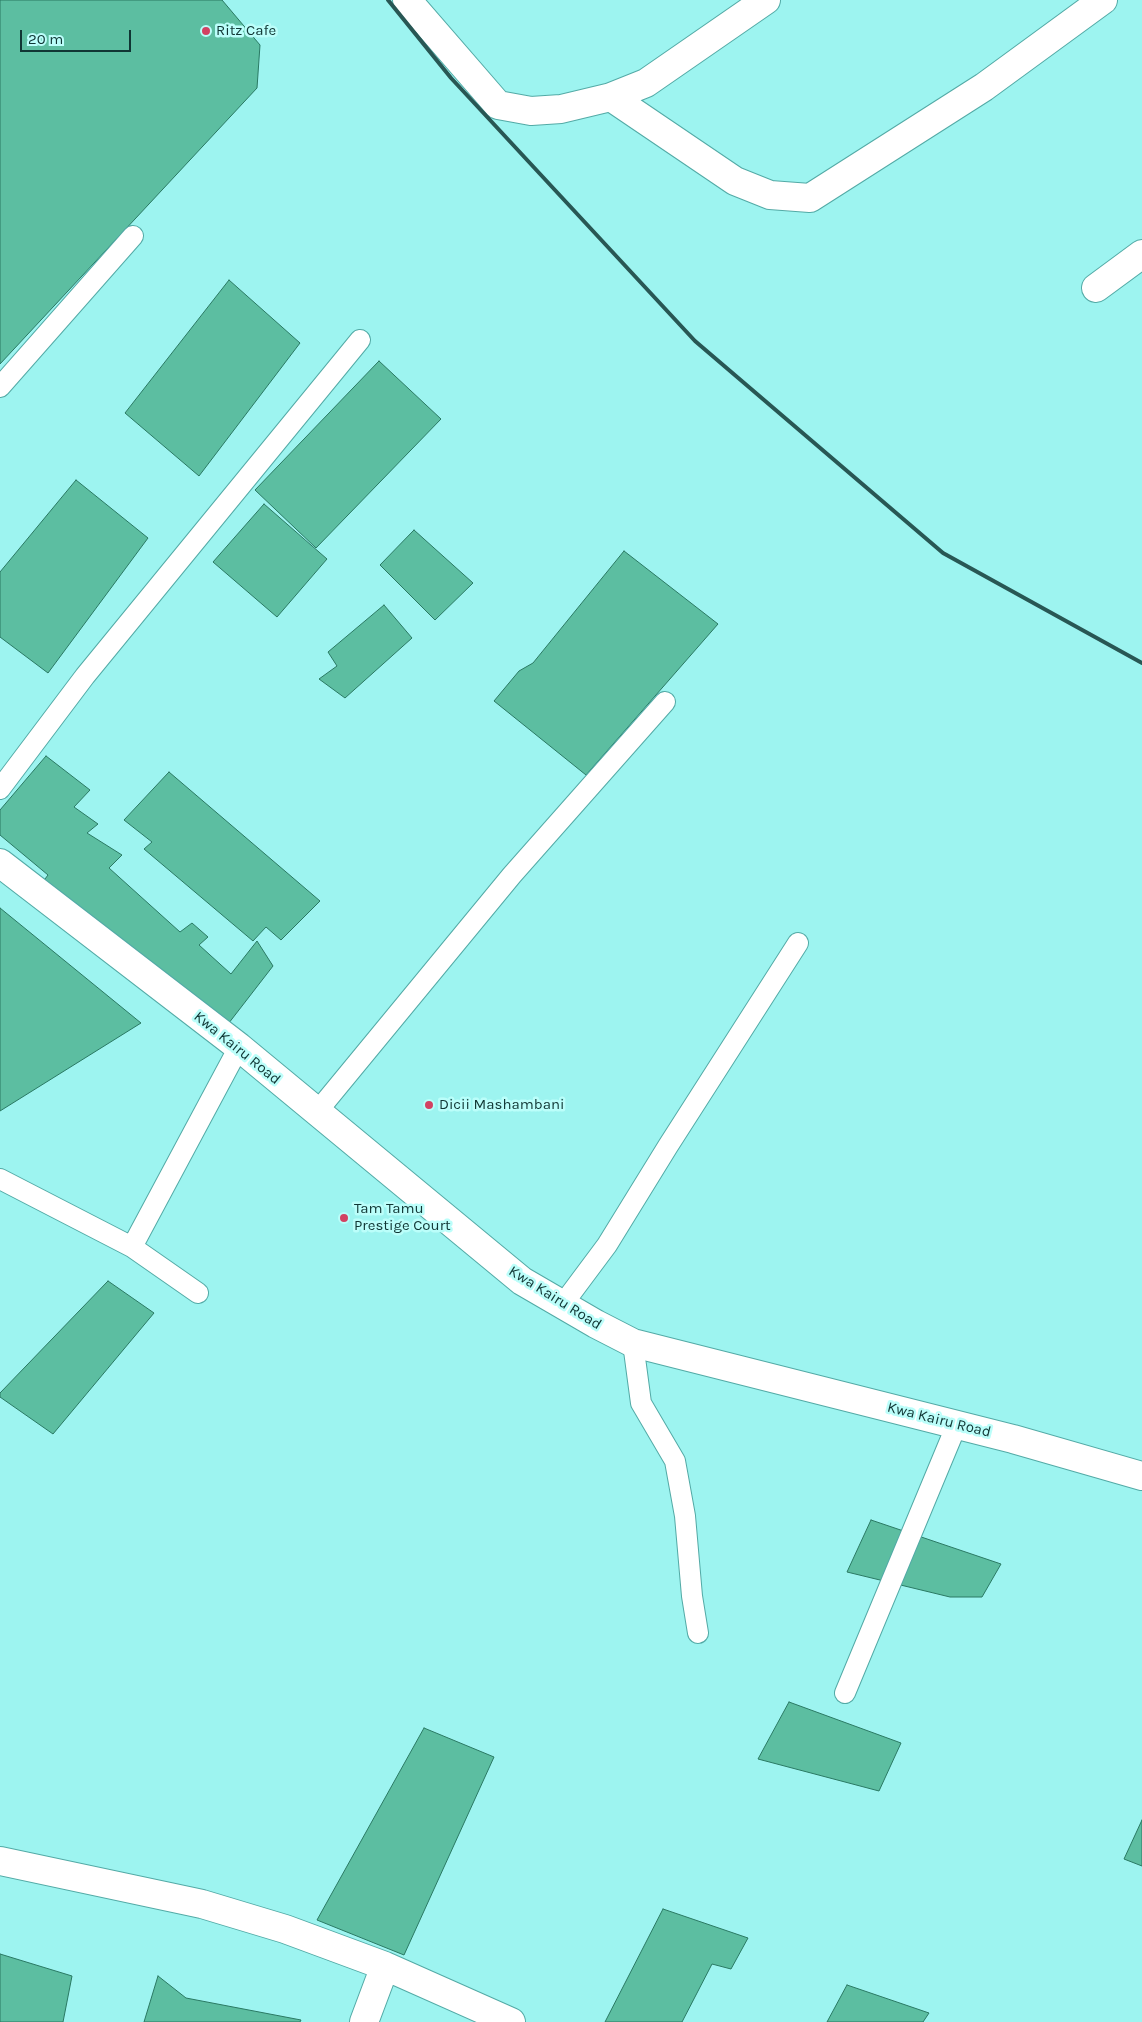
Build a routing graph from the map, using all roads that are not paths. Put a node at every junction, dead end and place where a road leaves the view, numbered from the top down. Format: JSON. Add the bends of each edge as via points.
{"nodes":[{"id":1,"x":406,"y":0,"type":"edge"},
{"id":2,"x":766,"y":0,"type":"edge"},
{"id":3,"x":1103,"y":0,"type":"edge"},
{"id":4,"x":611,"y":97,"type":"junction"},
{"id":5,"x":133,"y":236,"type":"dead end"},
{"id":6,"x":1142,"y":254,"type":"edge"},
{"id":7,"x":1096,"y":288,"type":"dead end"},
{"id":8,"x":360,"y":340,"type":"dead end"},
{"id":9,"x":0,"y":387,"type":"edge"},
{"id":10,"x":665,"y":702,"type":"dead end"},
{"id":11,"x":0,"y":789,"type":"edge"},
{"id":12,"x":0,"y":863,"type":"edge"},
{"id":13,"x":798,"y":943,"type":"dead end"},
{"id":14,"x":239,"y":1047,"type":"junction"},
{"id":15,"x":316,"y":1113,"type":"junction"},
{"id":16,"x":0,"y":1179,"type":"edge"},
{"id":17,"x":132,"y":1246,"type":"junction"},
{"id":18,"x":198,"y":1293,"type":"dead end"},
{"id":19,"x":563,"y":1304,"type":"junction"},
{"id":20,"x":633,"y":1343,"type":"junction"},
{"id":21,"x":957,"y":1424,"type":"junction"},
{"id":22,"x":1142,"y":1476,"type":"edge"},
{"id":23,"x":698,"y":1633,"type":"dead end"},
{"id":24,"x":844,"y":1693,"type":"dead end"},
{"id":25,"x":0,"y":1861,"type":"edge"},
{"id":26,"x":385,"y":1966,"type":"junction"},
{"id":27,"x":364,"y":2022,"type":"edge"},
{"id":28,"x":511,"y":2022,"type":"edge"}],
"edges":[{"from":1,"to":4,"type":"street","via":[[498,105],[531,111],[561,109]]},
{"from":2,"to":4,"type":"street","via":[[646,84]]},
{"from":3,"to":4,"type":"street","via":[[984,86],[810,198],[770,195],[735,181]]},
{"from":5,"to":9,"type":"lane"},
{"from":6,"to":7,"type":"street"},
{"from":8,"to":11,"type":"lane","via":[[85,676]]},
{"from":10,"to":15,"type":"lane","via":[[512,876]]},
{"from":12,"to":14,"type":"street","name":"Kwa Kairu Road"},
{"from":13,"to":19,"type":"lane","via":[[607,1245]]},
{"from":14,"to":15,"type":"street","name":"Kwa Kairu Road"},
{"from":14,"to":17,"type":"lane"},
{"from":15,"to":19,"type":"street","name":"Kwa Kairu Road","via":[[522,1281]]},
{"from":16,"to":17,"type":"lane"},
{"from":17,"to":18,"type":"lane"},
{"from":19,"to":20,"type":"street","name":"Kwa Kairu Road"},
{"from":20,"to":21,"type":"street","name":"Kwa Kairu Road"},
{"from":20,"to":23,"type":"lane","via":[[641,1404],[675,1461],[685,1516]]},
{"from":21,"to":22,"type":"street","name":"Kwa Kairu Road"},
{"from":21,"to":24,"type":"lane"},
{"from":25,"to":26,"type":"street","via":[[202,1904],[285,1929]]},
{"from":26,"to":27,"type":"street"},
{"from":26,"to":28,"type":"street"}]}
